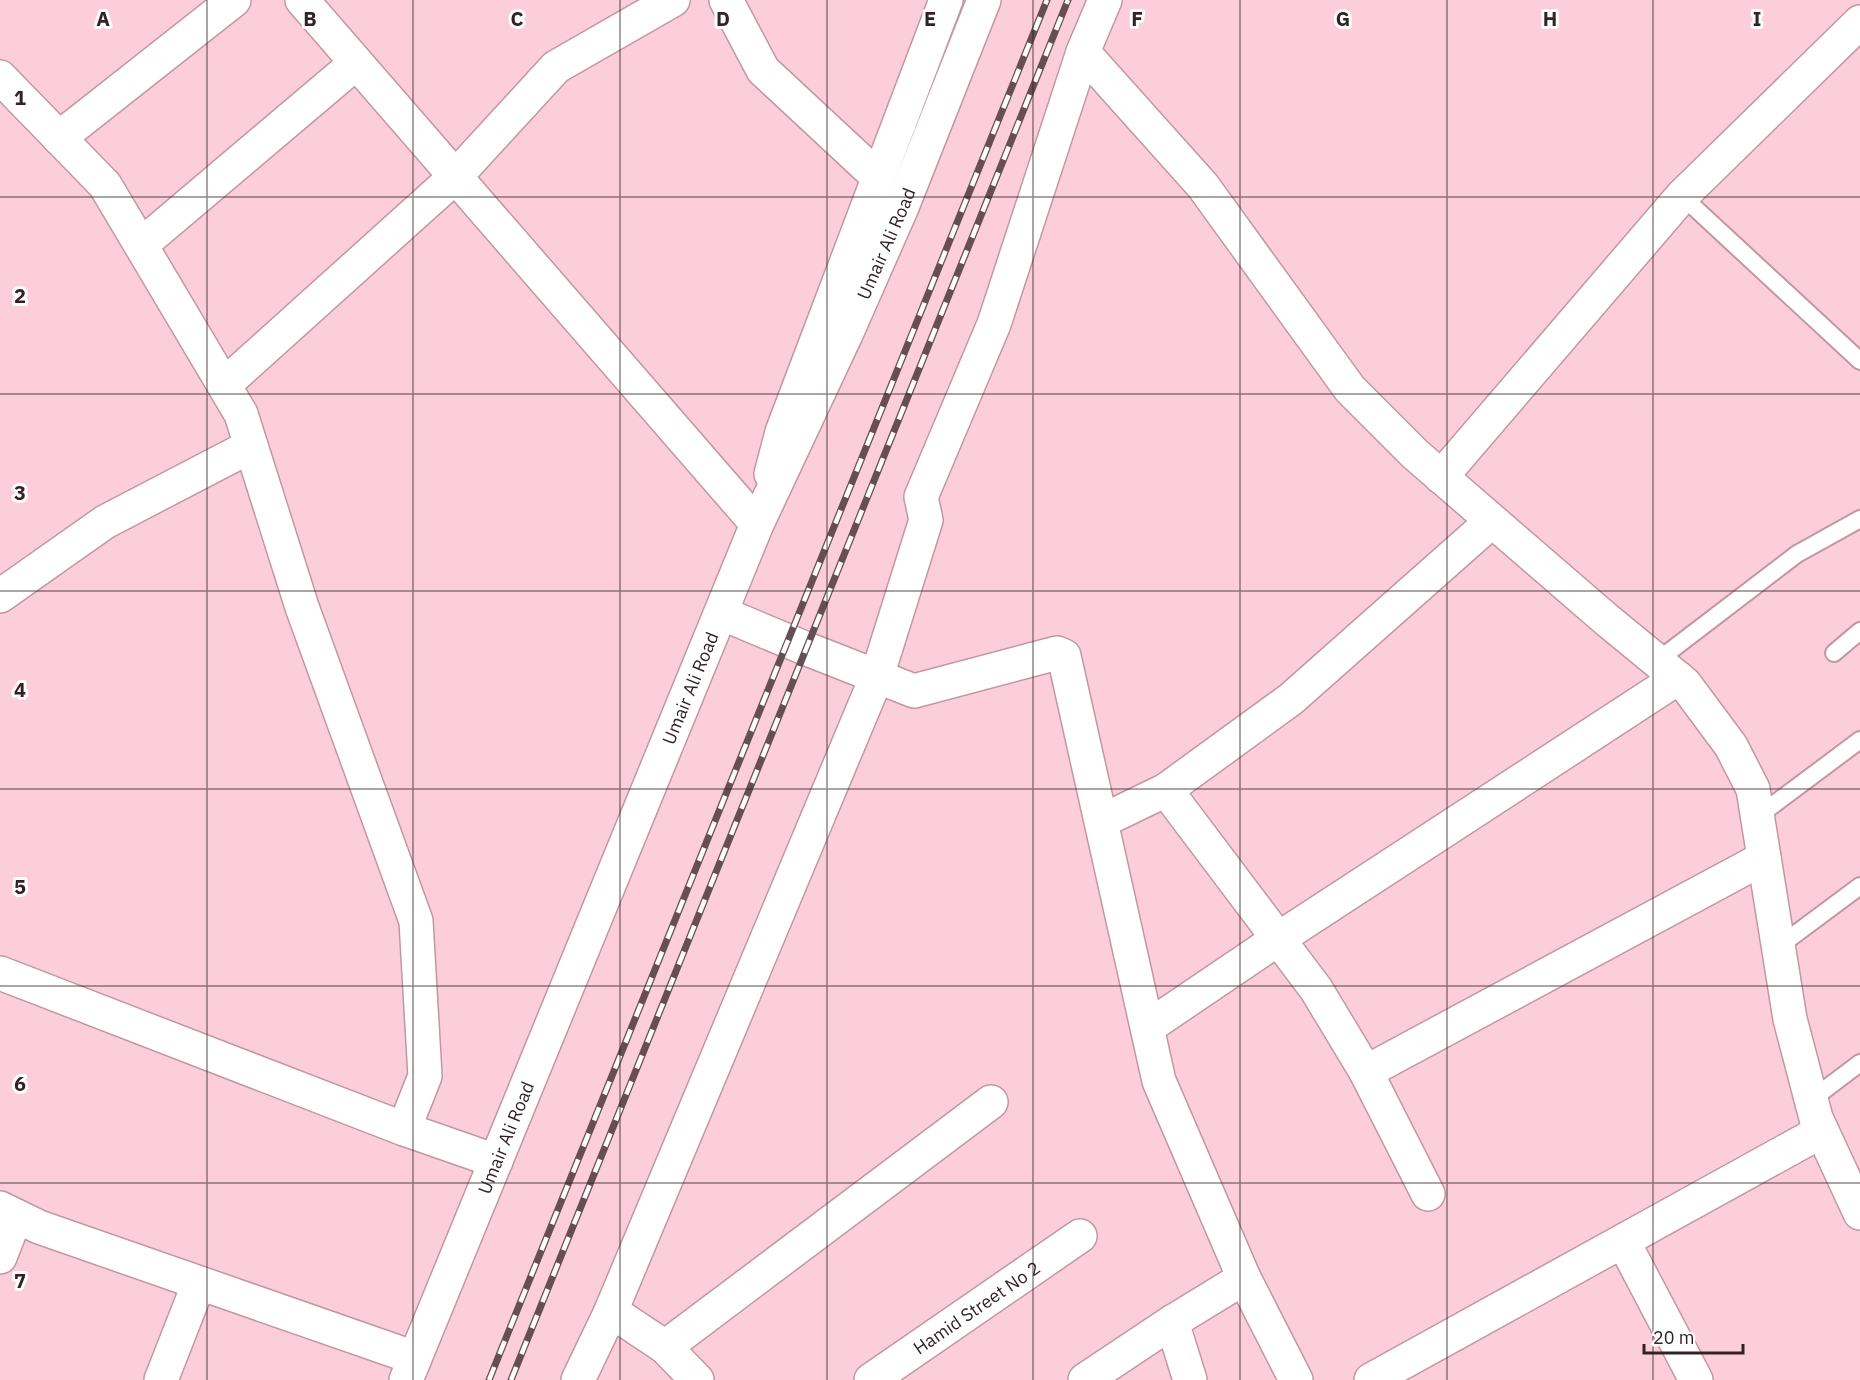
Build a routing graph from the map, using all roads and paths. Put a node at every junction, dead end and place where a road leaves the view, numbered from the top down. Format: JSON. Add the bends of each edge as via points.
{"nodes":[{"id":1,"x":234,"y":0,"type":"edge"},
{"id":2,"x":302,"y":0,"type":"edge"},
{"id":3,"x":673,"y":0,"type":"edge"},
{"id":4,"x":726,"y":0,"type":"edge"},
{"id":5,"x":946,"y":0,"type":"edge"},
{"id":6,"x":984,"y":0,"type":"edge"},
{"id":7,"x":1105,"y":0,"type":"edge"},
{"id":8,"x":1860,"y":22,"type":"edge"},
{"id":9,"x":1083,"y":52,"type":"junction"},
{"id":10,"x":356,"y":63,"type":"junction"},
{"id":11,"x":0,"y":77,"type":"edge"},
{"id":12,"x":59,"y":138,"type":"junction"},
{"id":13,"x":455,"y":177,"type":"junction"},
{"id":14,"x":878,"y":177,"type":"junction"},
{"id":15,"x":1682,"y":196,"type":"junction"},
{"id":16,"x":141,"y":245,"type":"junction"},
{"id":17,"x":1859,"y":357,"type":"edge"},
{"id":18,"x":224,"y":385,"type":"junction"},
{"id":19,"x":251,"y":446,"type":"junction"},
{"id":20,"x":1442,"y":477,"type":"junction"},
{"id":21,"x":1860,"y":519,"type":"edge"},
{"id":22,"x":1492,"y":521,"type":"junction"},
{"id":23,"x":757,"y":525,"type":"junction"},
{"id":24,"x":0,"y":596,"type":"edge"},
{"id":25,"x":721,"y":613,"type":"junction"},
{"id":26,"x":1860,"y":631,"type":"edge"},
{"id":27,"x":1834,"y":653,"type":"dead end"},
{"id":28,"x":1668,"y":669,"type":"junction"},
{"id":29,"x":877,"y":676,"type":"junction"},
{"id":30,"x":1860,"y":740,"type":"edge"},
{"id":31,"x":1166,"y":790,"type":"junction"},
{"id":32,"x":1757,"y":817,"type":"junction"},
{"id":33,"x":1102,"y":821,"type":"junction"},
{"id":34,"x":1764,"y":858,"type":"junction"},
{"id":35,"x":1860,"y":886,"type":"edge"},
{"id":36,"x":1278,"y":939,"type":"junction"},
{"id":37,"x":1778,"y":947,"type":"junction"},
{"id":38,"x":0,"y":973,"type":"edge"},
{"id":39,"x":1148,"y":1027,"type":"junction"},
{"id":40,"x":1860,"y":1063,"type":"edge"},
{"id":41,"x":1366,"y":1072,"type":"junction"},
{"id":42,"x":1811,"y":1100,"type":"junction"},
{"id":43,"x":991,"y":1102,"type":"dead end"},
{"id":44,"x":404,"y":1129,"type":"junction"},
{"id":45,"x":1822,"y":1131,"type":"junction"},
{"id":46,"x":496,"y":1161,"type":"junction"},
{"id":47,"x":1428,"y":1194,"type":"dead end"},
{"id":48,"x":8,"y":1212,"type":"edge"},
{"id":49,"x":1860,"y":1213,"type":"edge"},
{"id":50,"x":1080,"y":1236,"type":"dead end"},
{"id":51,"x":1623,"y":1241,"type":"junction"},
{"id":52,"x":0,"y":1257,"type":"edge"},
{"id":53,"x":1244,"y":1278,"type":"junction"},
{"id":54,"x":199,"y":1283,"type":"junction"},
{"id":55,"x":611,"y":1311,"type":"junction"},
{"id":56,"x":1172,"y":1322,"type":"junction"},
{"id":57,"x":665,"y":1347,"type":"junction"},
{"id":58,"x":410,"y":1369,"type":"edge"},
{"id":59,"x":161,"y":1380,"type":"edge"},
{"id":60,"x":578,"y":1380,"type":"edge"},
{"id":61,"x":697,"y":1380,"type":"edge"},
{"id":62,"x":871,"y":1380,"type":"edge"},
{"id":63,"x":1085,"y":1380,"type":"edge"},
{"id":64,"x":1190,"y":1380,"type":"edge"},
{"id":65,"x":1296,"y":1380,"type":"edge"},
{"id":66,"x":1371,"y":1380,"type":"edge"},
{"id":67,"x":1696,"y":1380,"type":"edge"}],
"edges":[{"from":1,"to":12,"type":"street"},
{"from":2,"to":10,"type":"street"},
{"from":3,"to":13,"type":"street","via":[[556,67]]},
{"from":4,"to":14,"type":"street","via":[[763,70]]},
{"from":5,"to":14,"type":"street"},
{"from":6,"to":23,"type":"street","name":"Umair Ali Road","via":[[902,207]]},
{"from":7,"to":9,"type":"street"},
{"from":8,"to":15,"type":"street"},
{"from":9,"to":20,"type":"street","via":[[1203,186],[1350,389]]},
{"from":9,"to":29,"type":"street","via":[[994,324],[921,497],[926,520]]},
{"from":10,"to":13,"type":"street"},
{"from":10,"to":16,"type":"street"},
{"from":11,"to":12,"type":"street"},
{"from":12,"to":16,"type":"street","via":[[105,185]]},
{"from":13,"to":18,"type":"street"},
{"from":13,"to":23,"type":"street"},
{"from":14,"to":23,"type":"street","via":[[782,432]]},
{"from":15,"to":17,"type":"lane"},
{"from":15,"to":20,"type":"street"},
{"from":16,"to":18,"type":"street"},
{"from":18,"to":19,"type":"street","via":[[241,414]]},
{"from":19,"to":24,"type":"street","via":[[105,522]]},
{"from":19,"to":44,"type":"street","via":[[302,607],[416,921],[425,1076]]},
{"from":20,"to":22,"type":"street"},
{"from":21,"to":28,"type":"lane","via":[[1797,554]]},
{"from":22,"to":28,"type":"street"},
{"from":22,"to":31,"type":"street","via":[[1291,699]]},
{"from":23,"to":25,"type":"street","name":"Umair Ali Road"},
{"from":25,"to":29,"type":"street"},
{"from":25,"to":46,"type":"street","name":"Umair Ali Road"},
{"from":26,"to":27,"type":"lane"},
{"from":28,"to":32,"type":"street","via":[[1685,684],[1731,746],[1753,789]]},
{"from":28,"to":36,"type":"street"},
{"from":29,"to":33,"type":"street","via":[[914,691],[1057,653],[1064,656]]},
{"from":29,"to":55,"type":"street"},
{"from":30,"to":32,"type":"lane"},
{"from":31,"to":33,"type":"street"},
{"from":31,"to":36,"type":"street"},
{"from":32,"to":34,"type":"street"},
{"from":33,"to":39,"type":"street"},
{"from":34,"to":37,"type":"street"},
{"from":34,"to":41,"type":"street"},
{"from":35,"to":37,"type":"lane"},
{"from":36,"to":39,"type":"street"},
{"from":36,"to":41,"type":"street","via":[[1316,989]]},
{"from":37,"to":42,"type":"street","via":[[1790,1019]]},
{"from":38,"to":44,"type":"street"},
{"from":39,"to":53,"type":"street","via":[[1159,1081]]},
{"from":40,"to":42,"type":"lane"},
{"from":41,"to":47,"type":"street"},
{"from":42,"to":45,"type":"street"},
{"from":43,"to":57,"type":"street"},
{"from":44,"to":46,"type":"street"},
{"from":45,"to":49,"type":"street"},
{"from":45,"to":51,"type":"street"},
{"from":46,"to":58,"type":"street","name":"Umair Ali Road"},
{"from":48,"to":52,"type":"street"},
{"from":48,"to":54,"type":"street","via":[[39,1227]]},
{"from":50,"to":62,"type":"street","name":"Hamid Street No 2"},
{"from":51,"to":66,"type":"street"},
{"from":51,"to":67,"type":"street"},
{"from":53,"to":56,"type":"street"},
{"from":53,"to":65,"type":"street"},
{"from":54,"to":58,"type":"street"},
{"from":54,"to":59,"type":"street"},
{"from":55,"to":57,"type":"street"},
{"from":55,"to":60,"type":"street"},
{"from":56,"to":63,"type":"street"},
{"from":56,"to":64,"type":"street"},
{"from":57,"to":61,"type":"street"}]}
